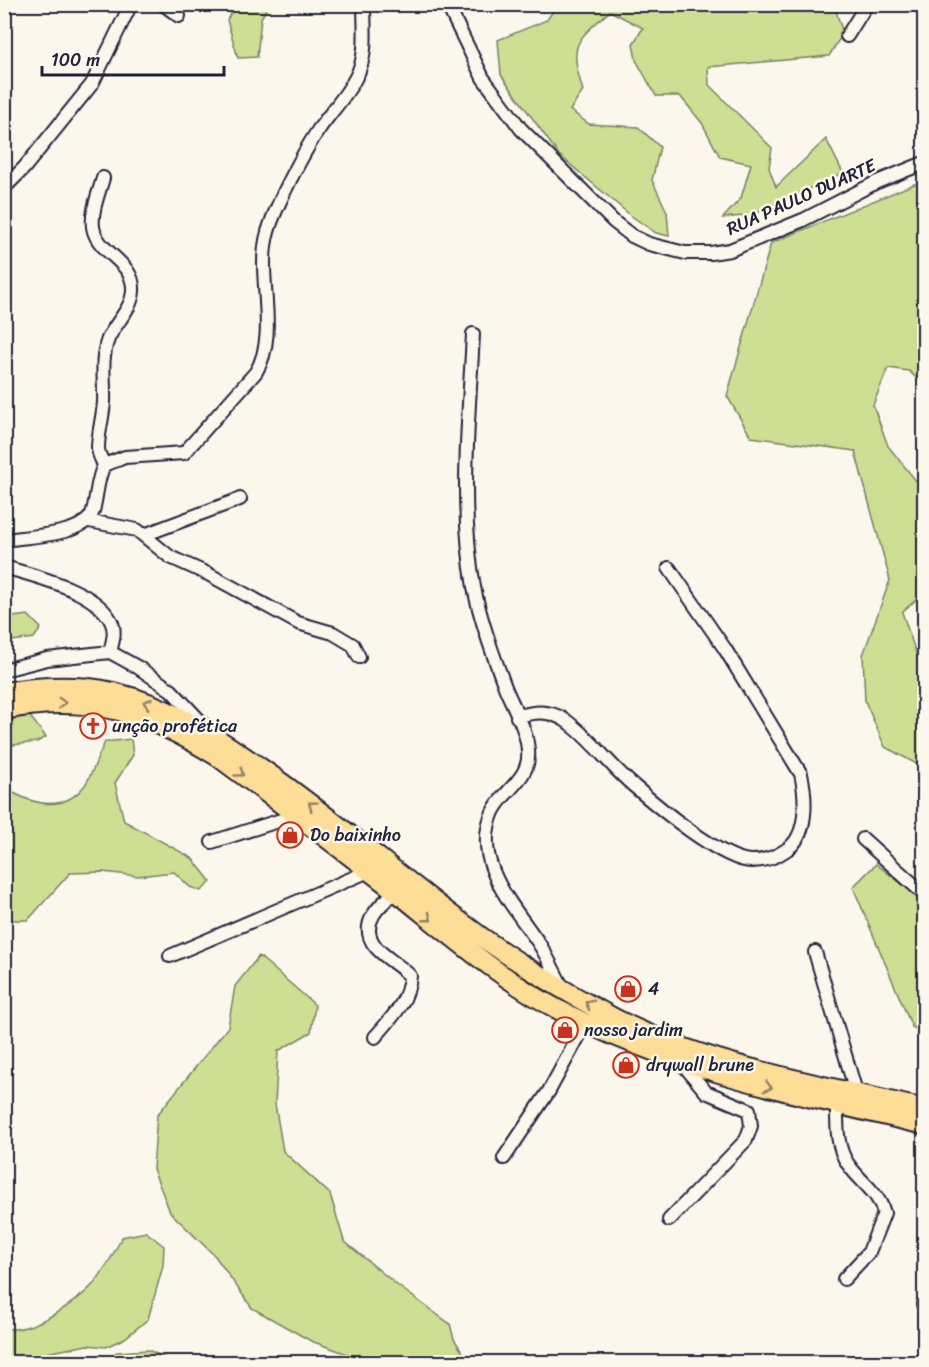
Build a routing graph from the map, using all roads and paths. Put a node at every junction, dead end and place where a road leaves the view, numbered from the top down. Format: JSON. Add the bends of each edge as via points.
{"nodes":[{"id":1,"x":132,"y":4,"type":"edge"},
{"id":2,"x":162,"y":4,"type":"edge"},
{"id":3,"x":364,"y":4,"type":"edge"},
{"id":4,"x":447,"y":4,"type":"edge"},
{"id":5,"x":867,"y":4,"type":"edge"},
{"id":6,"x":179,"y":16,"type":"dead end"},
{"id":7,"x":847,"y":36,"type":"dead end"},
{"id":8,"x":924,"y":164,"type":"edge"},
{"id":9,"x":103,"y":178,"type":"dead end"},
{"id":10,"x":4,"y":188,"type":"edge"},
{"id":11,"x":473,"y":334,"type":"dead end"},
{"id":12,"x":104,"y":465,"type":"junction"},
{"id":13,"x":240,"y":499,"type":"dead end"},
{"id":14,"x":89,"y":521,"type":"junction"},
{"id":15,"x":144,"y":535,"type":"junction"},
{"id":16,"x":4,"y":540,"type":"edge"},
{"id":17,"x":4,"y":567,"type":"edge"},
{"id":18,"x":669,"y":568,"type":"dead end"},
{"id":19,"x":110,"y":652,"type":"junction"},
{"id":20,"x":359,"y":657,"type":"dead end"},
{"id":21,"x":4,"y":670,"type":"edge"},
{"id":22,"x":4,"y":692,"type":"edge"},
{"id":23,"x":4,"y":710,"type":"edge"},
{"id":24,"x":517,"y":717,"type":"junction"},
{"id":25,"x":210,"y":732,"type":"junction"},
{"id":26,"x":297,"y":815,"type":"junction"},
{"id":27,"x":863,"y":839,"type":"dead end"},
{"id":28,"x":212,"y":842,"type":"dead end"},
{"id":29,"x":369,"y":871,"type":"junction"},
{"id":30,"x":396,"y":892,"type":"junction"},
{"id":31,"x":924,"y":894,"type":"edge"},
{"id":32,"x":815,"y":952,"type":"dead end"},
{"id":33,"x":170,"y":956,"type":"dead end"},
{"id":34,"x":564,"y":991,"type":"junction"},
{"id":35,"x":586,"y":1023,"type":"junction"},
{"id":36,"x":375,"y":1037,"type":"dead end"},
{"id":37,"x":681,"y":1062,"type":"junction"},
{"id":38,"x":856,"y":1092,"type":"junction"},
{"id":39,"x":837,"y":1104,"type":"junction"},
{"id":40,"x":924,"y":1109,"type":"edge"},
{"id":41,"x":924,"y":1125,"type":"edge"},
{"id":42,"x":504,"y":1158,"type":"dead end"},
{"id":43,"x":669,"y":1220,"type":"dead end"},
{"id":44,"x":844,"y":1279,"type":"dead end"}],
"edges":[{"from":1,"to":10,"type":"street","via":[[92,84]]},
{"from":2,"to":6,"type":"street"},
{"from":3,"to":12,"type":"street","via":[[365,42],[357,76],[318,131],[268,230],[263,266],[265,335],[256,372],[184,453],[125,457]]},
{"from":4,"to":8,"type":"street","name":"RUA PAULO DUARTE","via":[[483,78],[521,129],[614,222],[650,244],[685,253],[730,250]]},
{"from":5,"to":7,"type":"street"},
{"from":9,"to":12,"type":"street","via":[[93,227],[97,239],[125,266],[133,291],[104,352],[105,388],[98,448]]},
{"from":11,"to":24,"type":"street","via":[[467,477],[473,577]]},
{"from":12,"to":14,"type":"street"},
{"from":13,"to":15,"type":"street"},
{"from":14,"to":15,"type":"street","via":[[137,530]]},
{"from":14,"to":16,"type":"street","via":[[71,530]]},
{"from":15,"to":20,"type":"street","via":[[170,557],[269,609],[333,633],[353,645]]},
{"from":17,"to":19,"type":"street","via":[[59,583],[93,603],[112,622]]},
{"from":18,"to":24,"type":"street","via":[[725,649],[801,774],[806,796],[802,824],[792,847],[775,858],[752,861],[716,848],[634,786],[564,720],[539,711]]},
{"from":19,"to":21,"type":"street","via":[[47,658]]},
{"from":19,"to":25,"type":"street","via":[[171,690]]},
{"from":25,"to":22,"type":"highway","one_way":true,"via":[[181,716],[113,692],[80,687]]},
{"from":23,"to":26,"type":"highway","one_way":true,"via":[[34,704],[76,703],[111,707],[148,718],[218,757]]},
{"from":24,"to":34,"type":"street","via":[[528,749],[528,763],[494,810],[488,852],[496,884],[540,944]]},
{"from":34,"to":25,"type":"highway","one_way":true,"via":[[453,916],[348,832]]},
{"from":26,"to":28,"type":"street"},
{"from":26,"to":29,"type":"highway"},
{"from":27,"to":31,"type":"street"},
{"from":29,"to":30,"type":"highway"},
{"from":29,"to":33,"type":"street"},
{"from":30,"to":35,"type":"highway","one_way":true,"via":[[488,963],[555,1008]]},
{"from":30,"to":36,"type":"street","via":[[377,906],[370,918],[370,933],[374,945],[410,976],[409,990],[406,1000]]},
{"from":32,"to":38,"type":"street"},
{"from":38,"to":34,"type":"highway","one_way":true,"via":[[721,1060],[619,1020]]},
{"from":35,"to":37,"type":"highway"},
{"from":35,"to":42,"type":"street","via":[[549,1091]]},
{"from":37,"to":39,"type":"highway","one_way":true},
{"from":37,"to":43,"type":"street","via":[[706,1092],[749,1110],[751,1126],[746,1140]]},
{"from":38,"to":40,"type":"highway"},
{"from":39,"to":41,"type":"highway"},
{"from":39,"to":44,"type":"street","via":[[841,1149],[848,1164],[875,1193],[884,1213],[869,1252]]}]}
